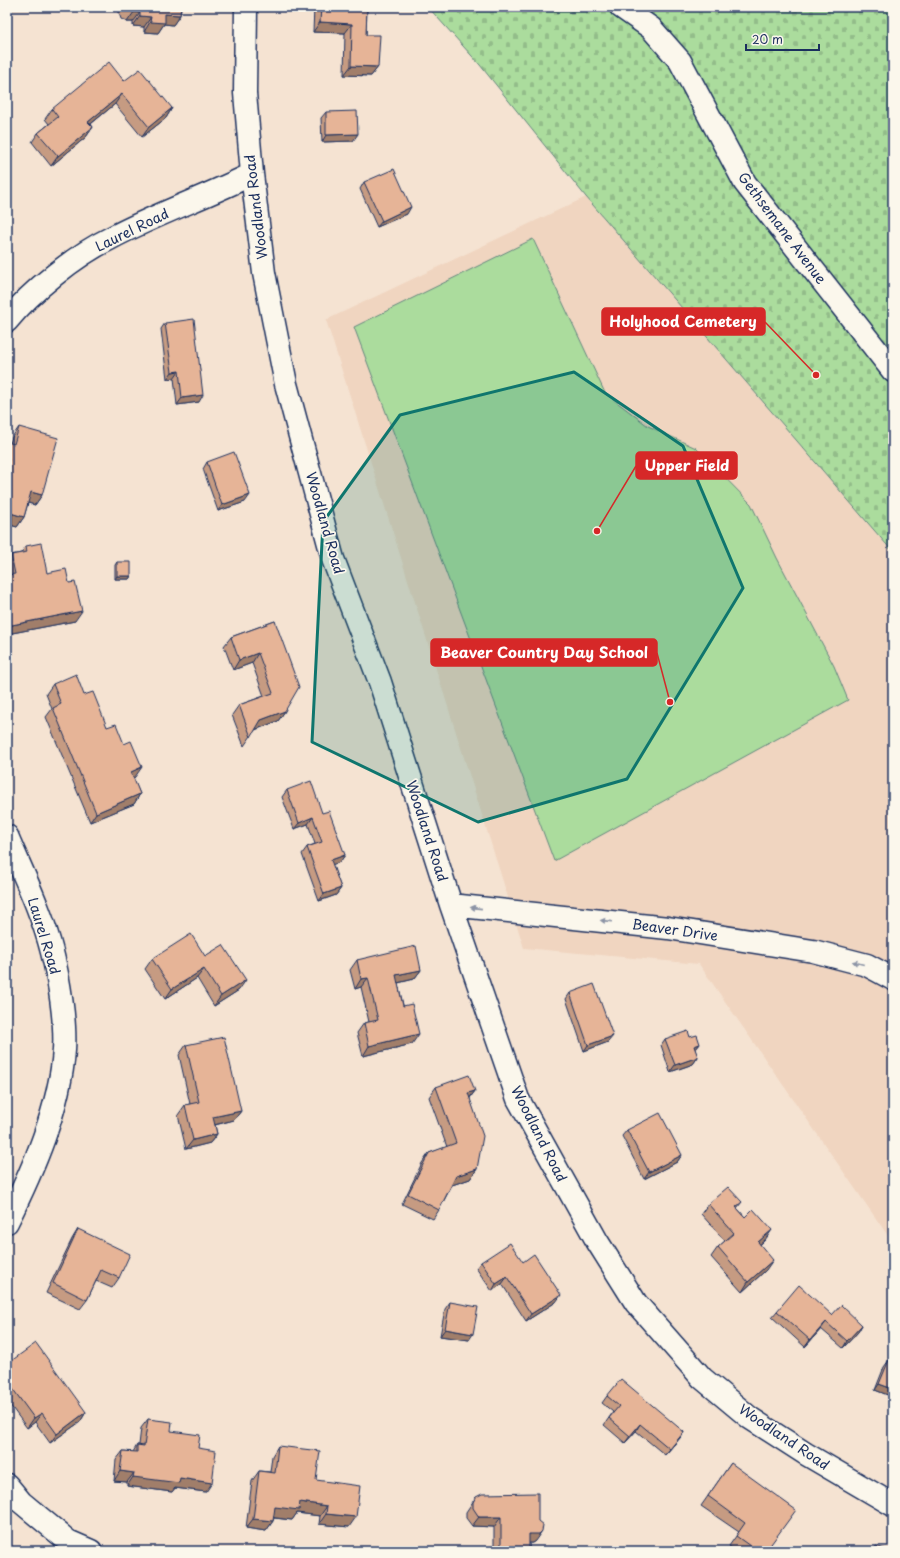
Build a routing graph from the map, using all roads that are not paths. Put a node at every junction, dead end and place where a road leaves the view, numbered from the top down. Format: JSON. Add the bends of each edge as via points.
{"nodes":[{"id":1,"x":246,"y":7,"type":"edge"},
{"id":2,"x":621,"y":7,"type":"edge"},
{"id":3,"x":252,"y":174,"type":"junction"},
{"id":4,"x":7,"y":321,"type":"edge"},
{"id":5,"x":893,"y":371,"type":"edge"},
{"id":6,"x":7,"y":836,"type":"edge"},
{"id":7,"x":451,"y":905,"type":"junction"},
{"id":8,"x":893,"y":979,"type":"edge"},
{"id":9,"x":7,"y":1222,"type":"edge"},
{"id":10,"x":7,"y":1485,"type":"edge"},
{"id":11,"x":893,"y":1504,"type":"edge"},
{"id":12,"x":91,"y":1551,"type":"edge"}],
"edges":[{"from":1,"to":3,"type":"street","name":"Woodland Road","via":[[245,93]]},
{"from":2,"to":5,"type":"street","name":"Gethsemane Avenue","via":[[651,28],[680,61],[745,183]]},
{"from":3,"to":4,"type":"street","name":"Laurel Road","via":[[110,238],[58,272]]},
{"from":3,"to":7,"type":"street","name":"Woodland Road","via":[[264,273],[286,384],[333,559],[380,682]]},
{"from":6,"to":9,"type":"street","name":"Laurel Road","via":[[52,951],[61,994],[64,1050],[53,1114]]},
{"from":8,"to":7,"type":"street","name":"Beaver Drive","one_way":true,"via":[[867,965],[813,951],[668,928]]},
{"from":7,"to":11,"type":"street","name":"Woodland Road","via":[[518,1099],[597,1241],[636,1303],[702,1378],[750,1418]]},
{"from":10,"to":12,"type":"street","via":[[21,1502],[68,1541]]}]}
